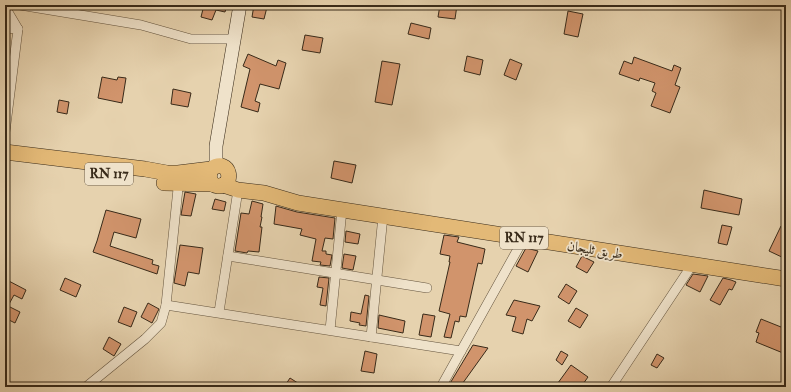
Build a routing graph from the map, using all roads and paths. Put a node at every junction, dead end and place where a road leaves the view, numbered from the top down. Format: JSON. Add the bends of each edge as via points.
{"nodes":[{"id":1,"x":20,"y":5,"type":"edge"},
{"id":2,"x":240,"y":5,"type":"edge"},
{"id":3,"x":5,"y":7,"type":"edge"},
{"id":4,"x":5,"y":28,"type":"edge"},
{"id":5,"x":18,"y":28,"type":"junction"},
{"id":6,"x":234,"y":39,"type":"junction"},
{"id":7,"x":9,"y":65,"type":"edge"},
{"id":8,"x":7,"y":107,"type":"edge"},
{"id":9,"x":5,"y":132,"type":"edge"},
{"id":10,"x":5,"y":152,"type":"edge"},
{"id":11,"x":5,"y":160,"type":"edge"},
{"id":12,"x":218,"y":175,"type":"junction"},
{"id":13,"x":179,"y":178,"type":"junction"},
{"id":14,"x":238,"y":190,"type":"junction"},
{"id":15,"x":264,"y":193,"type":"junction"},
{"id":16,"x":342,"y":210,"type":"junction"},
{"id":17,"x":383,"y":216,"type":"junction"},
{"id":18,"x":524,"y":238,"type":"junction"},
{"id":19,"x":228,"y":256,"type":"junction"},
{"id":20,"x":692,"y":265,"type":"junction"},
{"id":21,"x":335,"y":274,"type":"junction"},
{"id":22,"x":786,"y":279,"type":"edge"},
{"id":23,"x":377,"y":280,"type":"junction"},
{"id":24,"x":427,"y":288,"type":"dead end"},
{"id":25,"x":166,"y":305,"type":"junction"},
{"id":26,"x":219,"y":312,"type":"junction"},
{"id":27,"x":330,"y":330,"type":"junction"},
{"id":28,"x":371,"y":337,"type":"junction"},
{"id":29,"x":461,"y":351,"type":"junction"},
{"id":30,"x":86,"y":387,"type":"edge"},
{"id":31,"x":441,"y":387,"type":"edge"},
{"id":32,"x":611,"y":387,"type":"edge"}],
"edges":[{"from":1,"to":6,"type":"street","via":[[141,25],[191,39]]},
{"from":2,"to":6,"type":"main road"},
{"from":3,"to":5,"type":"street"},
{"from":4,"to":5,"type":"street"},
{"from":5,"to":7,"type":"street"},
{"from":6,"to":12,"type":"main road","via":[[216,146]]},
{"from":7,"to":8,"type":"street"},
{"from":8,"to":9,"type":"street"},
{"from":10,"to":13,"type":"main road","name":"طريق ثليجان","number":"RN 117","via":[[144,169]]},
{"from":11,"to":13,"type":"main road","name":"طريق ثليجان","number":"RN 117","via":[[162,182]]},
{"from":12,"to":13,"type":"main road","name":"طريق ثليجان","number":"RN 117"},
{"from":12,"to":14,"type":"main road","name":"طريق ثليجان","number":"RN 117"},
{"from":12,"to":15,"type":"main road","name":"طريق ثليجان","number":"RN 117","via":[[254,185]]},
{"from":13,"to":25,"type":"street"},
{"from":14,"to":15,"type":"main road","name":"طريق ثليجان","number":"RN 117"},
{"from":14,"to":19,"type":"street"},
{"from":15,"to":16,"type":"main road","name":"طريق ثليجان","number":"RN 117","via":[[298,203]]},
{"from":16,"to":17,"type":"main road","name":"طريق ثليجان","number":"RN 117"},
{"from":16,"to":21,"type":"street"},
{"from":17,"to":18,"type":"main road","name":"طريق ثليجان","number":"RN 117"},
{"from":17,"to":23,"type":"street"},
{"from":18,"to":20,"type":"main road","name":"طريق ثليجان","number":"RN 117"},
{"from":18,"to":29,"type":"street"},
{"from":19,"to":21,"type":"street"},
{"from":19,"to":26,"type":"street"},
{"from":20,"to":22,"type":"main road","name":"طريق ثليجان","number":"RN 117"},
{"from":20,"to":32,"type":"street"},
{"from":21,"to":23,"type":"street"},
{"from":21,"to":27,"type":"street"},
{"from":23,"to":24,"type":"street"},
{"from":23,"to":28,"type":"street"},
{"from":25,"to":26,"type":"street"},
{"from":25,"to":30,"type":"street","via":[[161,323],[146,339]]},
{"from":26,"to":27,"type":"street"},
{"from":27,"to":28,"type":"street"},
{"from":28,"to":29,"type":"street"},
{"from":29,"to":31,"type":"street"}]}
